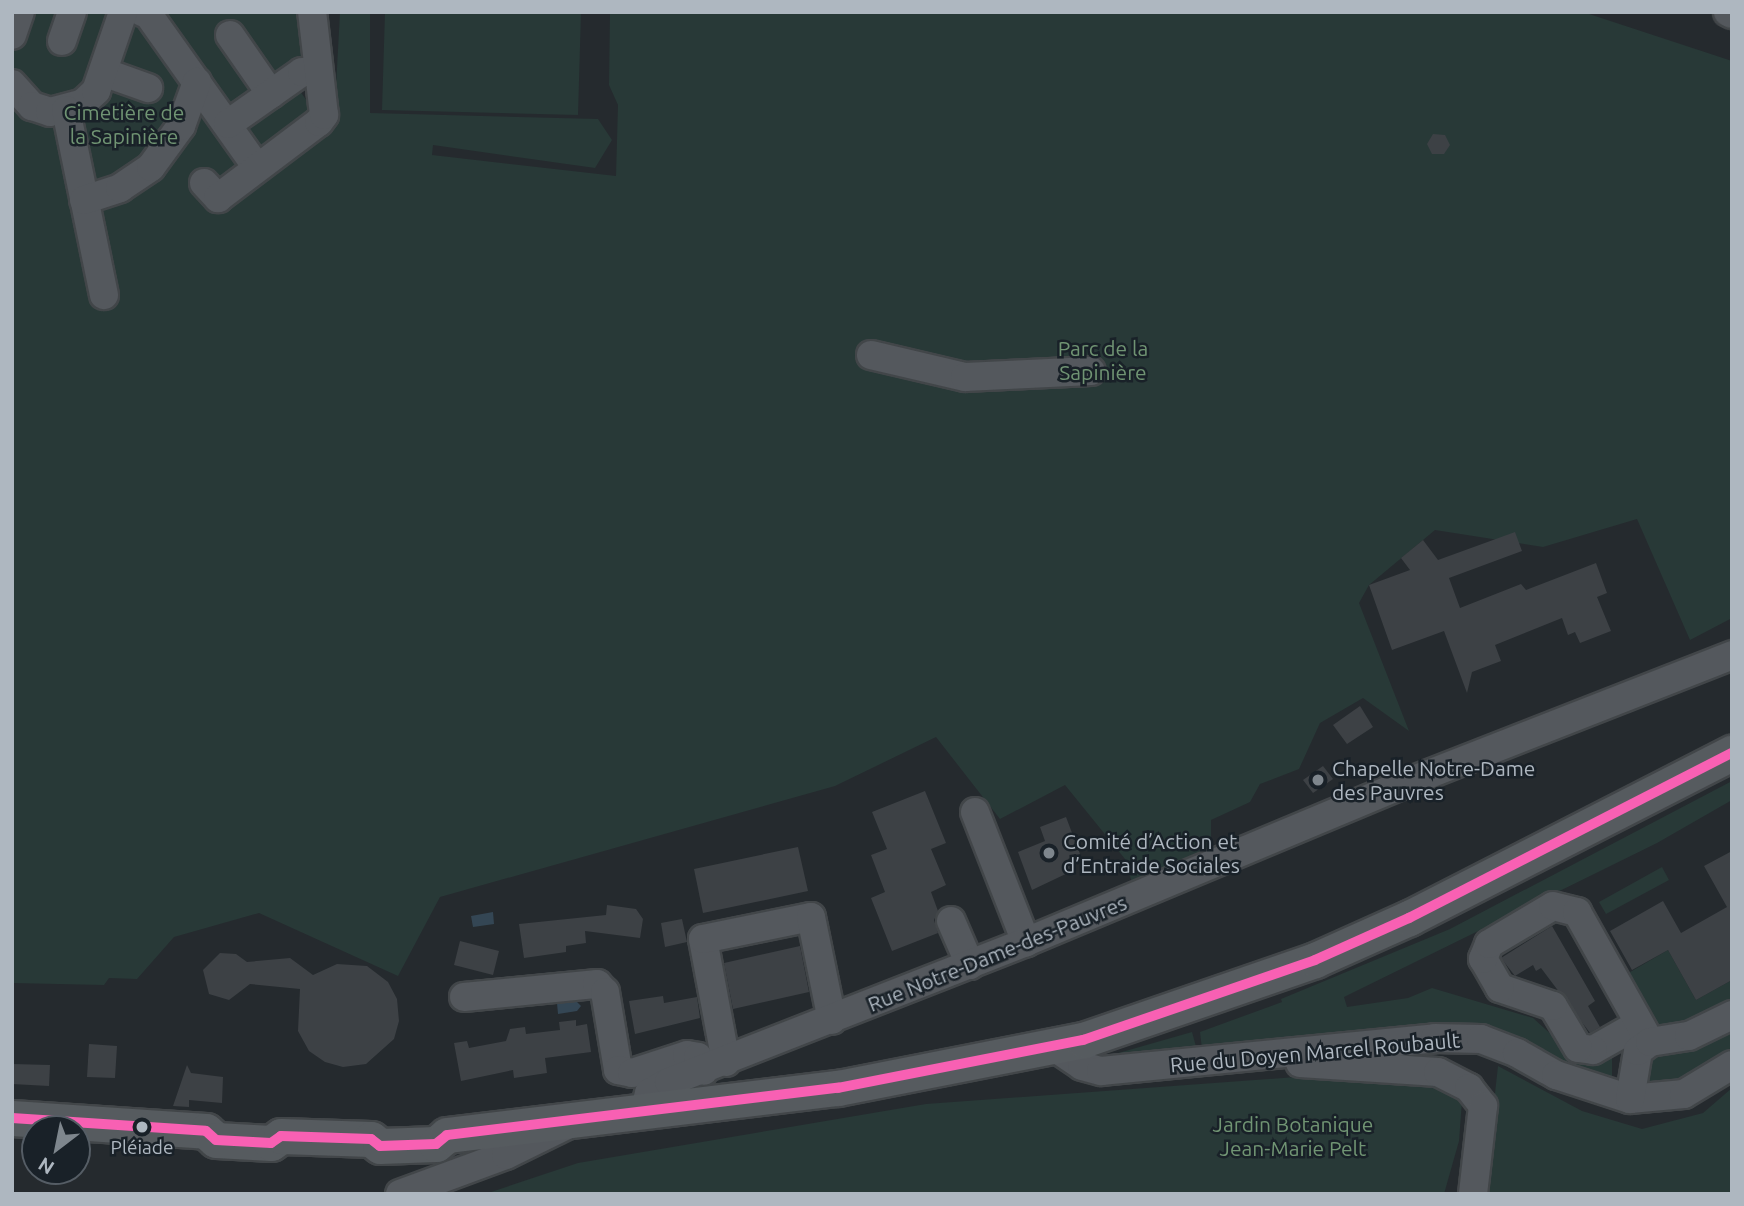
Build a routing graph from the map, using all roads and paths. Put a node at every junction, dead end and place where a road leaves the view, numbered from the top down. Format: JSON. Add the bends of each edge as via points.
{"nodes":[{"id":1,"x":20,"y":12,"type":"edge"},
{"id":2,"x":72,"y":12,"type":"edge"},
{"id":3,"x":123,"y":12,"type":"edge"},
{"id":4,"x":142,"y":12,"type":"edge"},
{"id":5,"x":312,"y":12,"type":"edge"},
{"id":6,"x":12,"y":35,"type":"edge"},
{"id":7,"x":230,"y":35,"type":"dead end"},
{"id":8,"x":62,"y":41,"type":"dead end"},
{"id":9,"x":103,"y":72,"type":"junction"},
{"id":10,"x":318,"y":72,"type":"junction"},
{"id":11,"x":197,"y":82,"type":"junction"},
{"id":12,"x":148,"y":88,"type":"dead end"},
{"id":13,"x":15,"y":94,"type":"edge"},
{"id":14,"x":271,"y":94,"type":"junction"},
{"id":15,"x":66,"y":110,"type":"junction"},
{"id":16,"x":228,"y":124,"type":"junction"},
{"id":17,"x":256,"y":166,"type":"junction"},
{"id":18,"x":204,"y":183,"type":"dead end"},
{"id":19,"x":84,"y":200,"type":"junction"},
{"id":20,"x":104,"y":295,"type":"dead end"},
{"id":21,"x":871,"y":355,"type":"dead end"},
{"id":22,"x":1091,"y":372,"type":"dead end"},
{"id":23,"x":1732,"y":655,"type":"edge"},
{"id":24,"x":1732,"y":753,"type":"edge"},
{"id":25,"x":975,"y":812,"type":"dead end"},
{"id":26,"x":951,"y":921,"type":"dead end"},
{"id":27,"x":1026,"y":942,"type":"junction"},
{"id":28,"x":970,"y":965,"type":"junction"},
{"id":29,"x":464,"y":997,"type":"dead end"},
{"id":30,"x":1732,"y":1015,"type":"edge"},
{"id":31,"x":832,"y":1020,"type":"junction"},
{"id":32,"x":1645,"y":1033,"type":"junction"},
{"id":33,"x":1051,"y":1045,"type":"junction"},
{"id":34,"x":1270,"y":1053,"type":"junction"},
{"id":35,"x":1732,"y":1065,"type":"edge"},
{"id":36,"x":707,"y":1070,"type":"junction"},
{"id":37,"x":1630,"y":1100,"type":"junction"},
{"id":38,"x":656,"y":1110,"type":"junction"},
{"id":39,"x":12,"y":1118,"type":"edge"},
{"id":40,"x":582,"y":1118,"type":"junction"},
{"id":41,"x":400,"y":1194,"type":"edge"},
{"id":42,"x":1473,"y":1194,"type":"edge"}],
"edges":[{"from":1,"to":6,"type":"street"},
{"from":2,"to":8,"type":"street"},
{"from":3,"to":9,"type":"street"},
{"from":4,"to":11,"type":"street"},
{"from":5,"to":10,"type":"street"},
{"from":7,"to":14,"type":"street"},
{"from":9,"to":12,"type":"street"},
{"from":9,"to":15,"type":"street","via":[[96,91]]},
{"from":10,"to":14,"type":"street","via":[[302,72]]},
{"from":10,"to":17,"type":"street","via":[[324,115]]},
{"from":11,"to":16,"type":"street"},
{"from":11,"to":19,"type":"street","via":[[181,126],[151,167],[120,188]]},
{"from":13,"to":15,"type":"street","via":[[50,111]]},
{"from":14,"to":16,"type":"street"},
{"from":15,"to":19,"type":"street"},
{"from":16,"to":17,"type":"street"},
{"from":17,"to":18,"type":"street","via":[[218,198]]},
{"from":19,"to":20,"type":"street"},
{"from":21,"to":22,"type":"street","via":[[965,377]]},
{"from":23,"to":27,"type":"street","name":"Rue Notre-Dame-des-Pauvres","via":[[1401,785]]},
{"from":24,"to":33,"type":"main road","via":[[1409,918],[1315,960],[1169,1013]]},
{"from":25,"to":27,"type":"street"},
{"from":26,"to":28,"type":"street"},
{"from":27,"to":28,"type":"street","name":"Rue Notre-Dame-des-Pauvres"},
{"from":28,"to":31,"type":"street","name":"Rue Notre-Dame-des-Pauvres"},
{"from":29,"to":36,"type":"street","via":[[597,984],[605,992],[618,1070],[632,1073],[687,1055],[698,1057]]},
{"from":30,"to":32,"type":"street","via":[[1689,1036]]},
{"from":31,"to":36,"type":"street","name":"Rue Notre-Dame-des-Pauvres"},
{"from":31,"to":36,"type":"street","via":[[811,917],[703,939]]},
{"from":32,"to":32,"type":"street","via":[[1577,912],[1553,906],[1489,944],[1483,959],[1500,988],[1553,1006],[1578,1048],[1593,1050]]},
{"from":32,"to":37,"type":"street","via":[[1635,1056]]},
{"from":33,"to":34,"type":"street","name":"Rue du Doyen Marcel Roubault","via":[[1082,1066],[1101,1071]]},
{"from":33,"to":38,"type":"main road","via":[[838,1088]]},
{"from":34,"to":37,"type":"street","name":"Rue du Doyen Marcel Roubault","via":[[1435,1038],[1481,1039],[1579,1084]]},
{"from":34,"to":42,"type":"street","via":[[1308,1065],[1438,1072],[1469,1088],[1483,1106]]},
{"from":35,"to":37,"type":"street","name":"Rue du Doyen Marcel Roubault","via":[[1684,1094]]},
{"from":36,"to":38,"type":"street","name":"Rue Notre-Dame-des-Pauvres","via":[[649,1094]]},
{"from":38,"to":40,"type":"main road"},
{"from":39,"to":40,"type":"main road","via":[[206,1132],[219,1123],[271,1127],[281,1136],[371,1139],[381,1130],[435,1128],[447,1135]]},
{"from":40,"to":41,"type":"street","via":[[528,1146]]}]}
